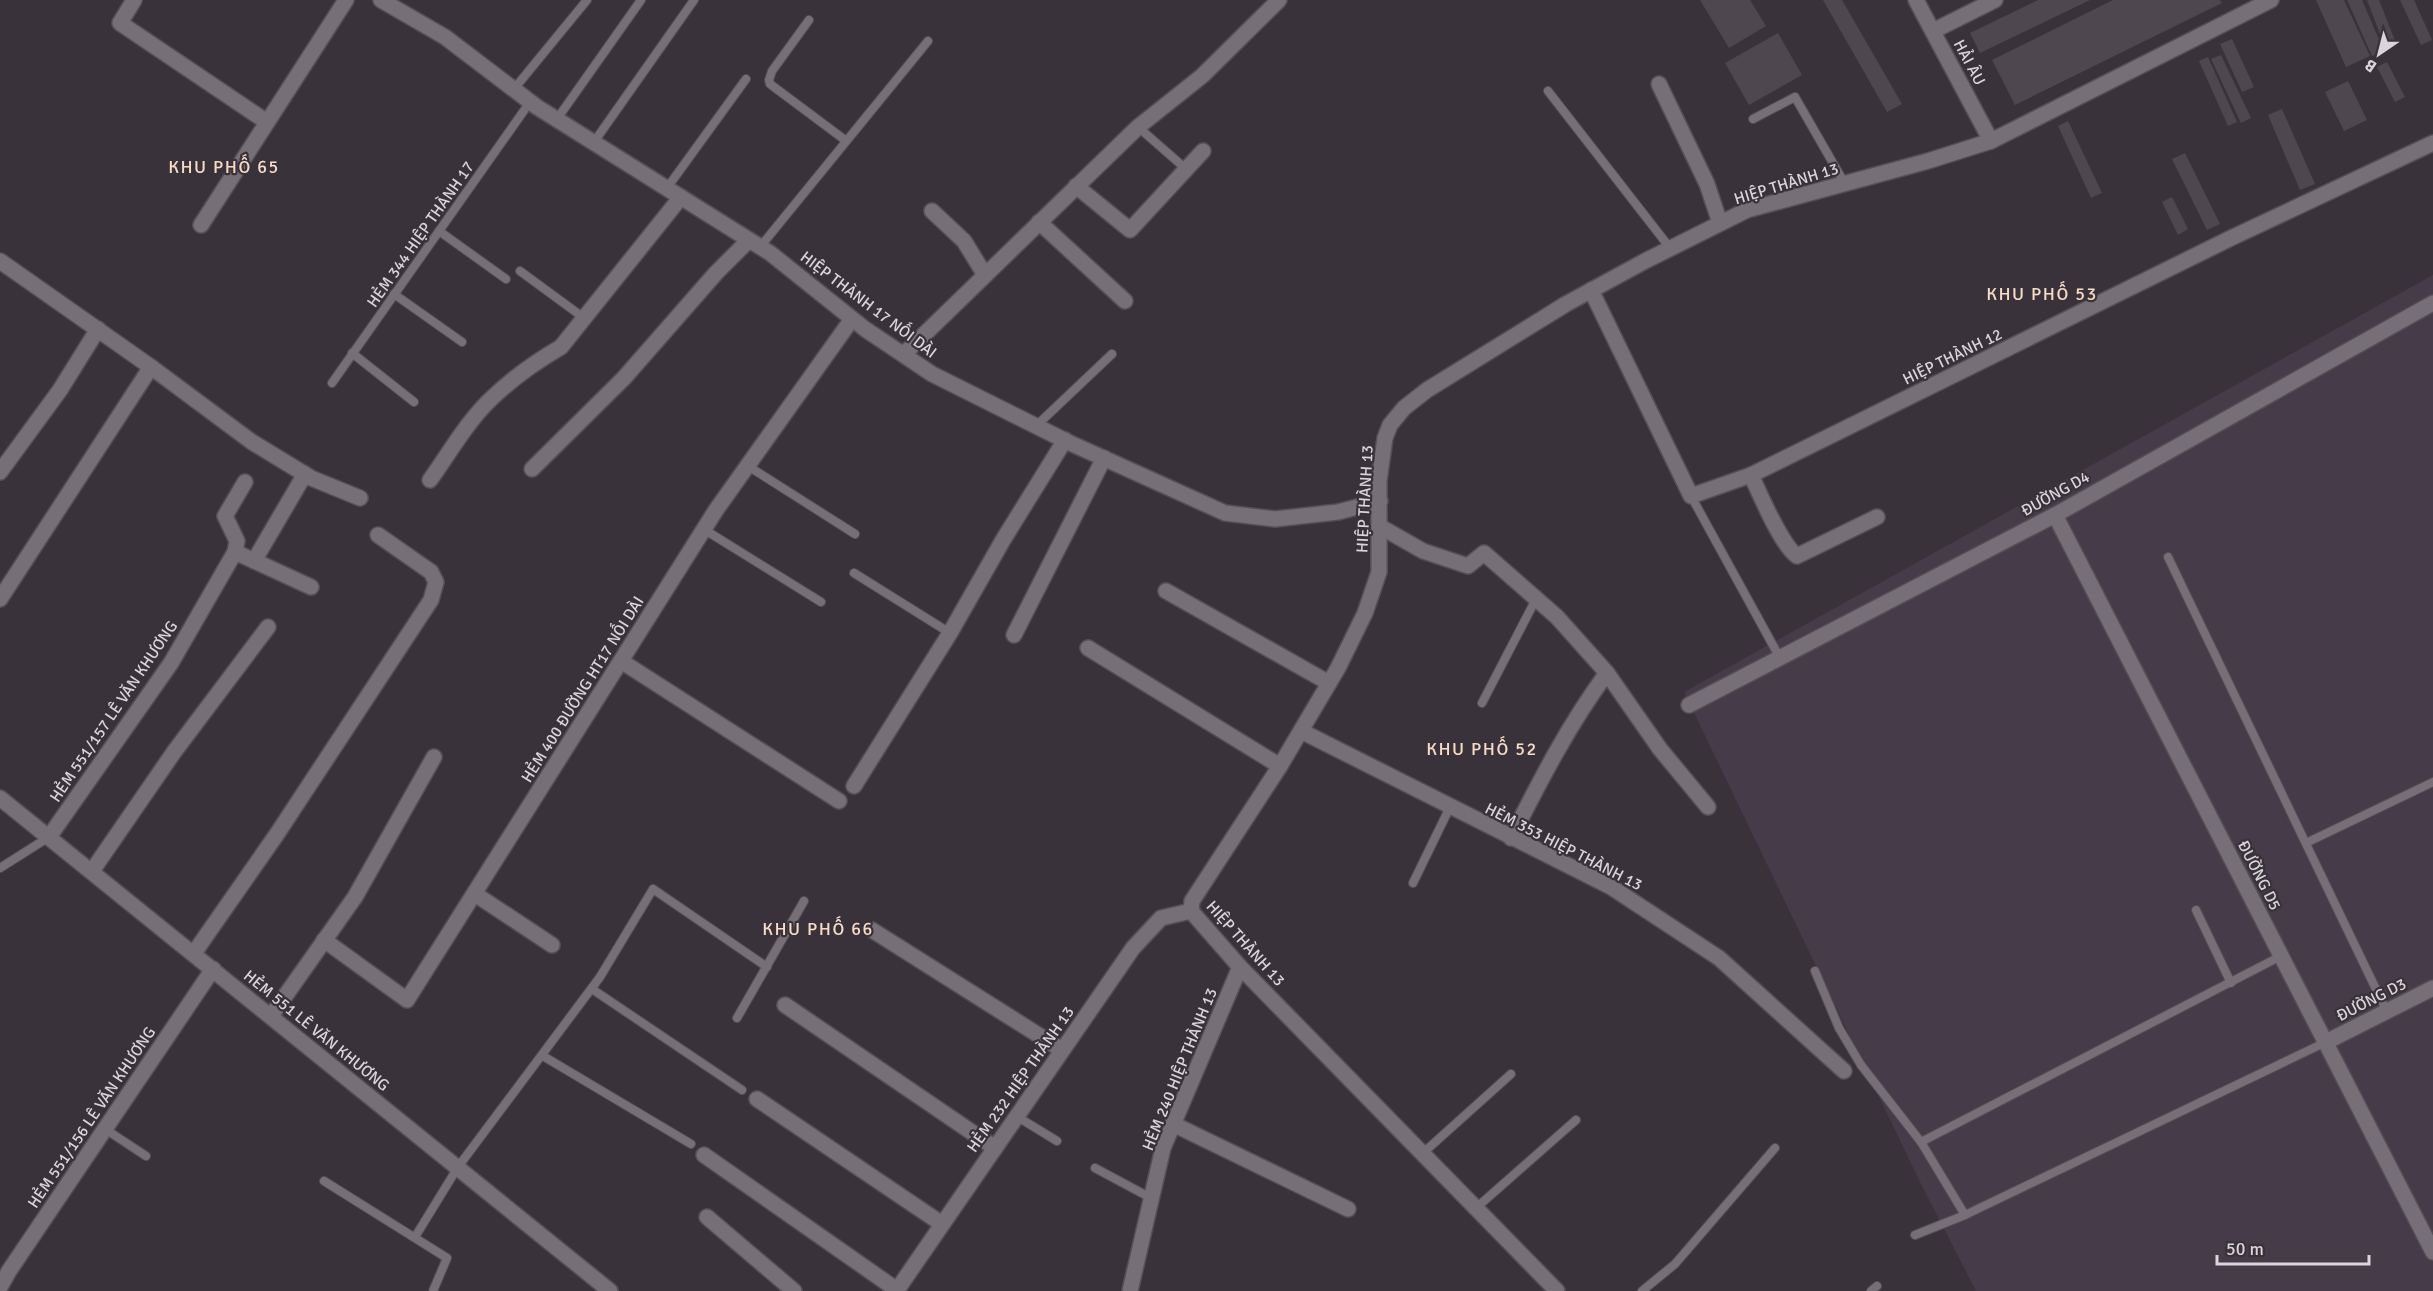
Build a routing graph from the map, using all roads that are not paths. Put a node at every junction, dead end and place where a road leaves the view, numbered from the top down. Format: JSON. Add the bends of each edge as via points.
{"nodes":[{"id":1,"x":134,"y":0,"type":"edge"},
{"id":2,"x":346,"y":0,"type":"edge"},
{"id":3,"x":381,"y":0,"type":"edge"},
{"id":4,"x":587,"y":0,"type":"edge"},
{"id":5,"x":641,"y":0,"type":"edge"},
{"id":6,"x":694,"y":0,"type":"edge"},
{"id":7,"x":1279,"y":0,"type":"edge"},
{"id":8,"x":1916,"y":0,"type":"edge"},
{"id":9,"x":1995,"y":0,"type":"edge"},
{"id":10,"x":2271,"y":0,"type":"edge"},
{"id":11,"x":2251,"y":4,"type":"edge"},
{"id":12,"x":809,"y":20,"type":"dead end"},
{"id":13,"x":1933,"y":31,"type":"junction"},
{"id":14,"x":928,"y":41,"type":"dead end"},
{"id":15,"x":746,"y":79,"type":"dead end"},
{"id":16,"x":1659,"y":84,"type":"dead end"},
{"id":17,"x":514,"y":89,"type":"junction"},
{"id":18,"x":1548,"y":92,"type":"dead end"},
{"id":19,"x":530,"y":102,"type":"junction"},
{"id":20,"x":556,"y":119,"type":"junction"},
{"id":21,"x":1753,"y":119,"type":"dead end"},
{"id":22,"x":267,"y":122,"type":"junction"},
{"id":23,"x":1138,"y":127,"type":"junction"},
{"id":24,"x":845,"y":140,"type":"junction"},
{"id":25,"x":1991,"y":141,"type":"junction"},
{"id":26,"x":594,"y":142,"type":"junction"},
{"id":27,"x":2433,"y":143,"type":"edge"},
{"id":28,"x":1203,"y":151,"type":"dead end"},
{"id":29,"x":1186,"y":170,"type":"junction"},
{"id":30,"x":1845,"y":184,"type":"junction"},
{"id":31,"x":1076,"y":186,"type":"junction"},
{"id":32,"x":667,"y":188,"type":"junction"},
{"id":33,"x":681,"y":197,"type":"junction"},
{"id":34,"x":932,"y":211,"type":"dead end"},
{"id":35,"x":1040,"y":222,"type":"junction"},
{"id":36,"x":1720,"y":224,"type":"junction"},
{"id":37,"x":201,"y":225,"type":"dead end"},
{"id":38,"x":439,"y":231,"type":"junction"},
{"id":39,"x":754,"y":244,"type":"junction"},
{"id":40,"x":1670,"y":248,"type":"junction"},
{"id":41,"x":0,"y":261,"type":"edge"},
{"id":42,"x":520,"y":271,"type":"dead end"},
{"id":43,"x":985,"y":275,"type":"junction"},
{"id":44,"x":506,"y":279,"type":"dead end"},
{"id":45,"x":1591,"y":290,"type":"junction"},
{"id":46,"x":394,"y":294,"type":"junction"},
{"id":47,"x":1125,"y":301,"type":"dead end"},
{"id":48,"x":2433,"y":303,"type":"edge"},
{"id":49,"x":584,"y":318,"type":"junction"},
{"id":50,"x":852,"y":319,"type":"junction"},
{"id":51,"x":98,"y":329,"type":"junction"},
{"id":52,"x":462,"y":342,"type":"dead end"},
{"id":53,"x":351,"y":353,"type":"junction"},
{"id":54,"x":904,"y":354,"type":"junction"},
{"id":55,"x":1112,"y":354,"type":"dead end"},
{"id":56,"x":151,"y":367,"type":"junction"},
{"id":57,"x":332,"y":383,"type":"dead end"},
{"id":58,"x":414,"y":402,"type":"dead end"},
{"id":59,"x":1036,"y":426,"type":"junction"},
{"id":60,"x":1065,"y":440,"type":"junction"},
{"id":61,"x":1104,"y":458,"type":"junction"},
{"id":62,"x":748,"y":466,"type":"junction"},
{"id":63,"x":532,"y":469,"type":"dead end"},
{"id":64,"x":0,"y":472,"type":"edge"},
{"id":65,"x":305,"y":474,"type":"junction"},
{"id":66,"x":1751,"y":475,"type":"junction"},
{"id":67,"x":430,"y":480,"type":"dead end"},
{"id":68,"x":245,"y":482,"type":"dead end"},
{"id":69,"x":1691,"y":496,"type":"junction"},
{"id":70,"x":360,"y":498,"type":"dead end"},
{"id":71,"x":1380,"y":501,"type":"junction"},
{"id":72,"x":2055,"y":515,"type":"junction"},
{"id":73,"x":1876,"y":517,"type":"dead end"},
{"id":74,"x":1379,"y":526,"type":"junction"},
{"id":75,"x":705,"y":530,"type":"junction"},
{"id":76,"x":855,"y":534,"type":"dead end"},
{"id":77,"x":378,"y":535,"type":"dead end"},
{"id":78,"x":235,"y":552,"type":"junction"},
{"id":79,"x":2168,"y":557,"type":"dead end"},
{"id":80,"x":254,"y":561,"type":"junction"},
{"id":81,"x":854,"y":573,"type":"dead end"},
{"id":82,"x":311,"y":587,"type":"dead end"},
{"id":83,"x":1166,"y":591,"type":"dead end"},
{"id":84,"x":0,"y":599,"type":"edge"},
{"id":85,"x":1536,"y":599,"type":"junction"},
{"id":86,"x":820,"y":602,"type":"dead end"},
{"id":87,"x":267,"y":627,"type":"dead end"},
{"id":88,"x":950,"y":633,"type":"junction"},
{"id":89,"x":1014,"y":635,"type":"dead end"},
{"id":90,"x":1088,"y":648,"type":"dead end"},
{"id":91,"x":1780,"y":659,"type":"junction"},
{"id":92,"x":621,"y":661,"type":"junction"},
{"id":93,"x":1607,"y":673,"type":"junction"},
{"id":94,"x":1329,"y":683,"type":"junction"},
{"id":95,"x":1482,"y":703,"type":"dead end"},
{"id":96,"x":1689,"y":705,"type":"dead end"},
{"id":97,"x":1301,"y":731,"type":"junction"},
{"id":98,"x":434,"y":757,"type":"dead end"},
{"id":99,"x":1280,"y":766,"type":"junction"},
{"id":100,"x":2433,"y":782,"type":"edge"},
{"id":101,"x":854,"y":786,"type":"dead end"},
{"id":102,"x":0,"y":798,"type":"edge"},
{"id":103,"x":839,"y":801,"type":"dead end"},
{"id":104,"x":1450,"y":807,"type":"junction"},
{"id":105,"x":1708,"y":807,"type":"dead end"},
{"id":106,"x":49,"y":837,"type":"junction"},
{"id":107,"x":1511,"y":838,"type":"junction"},
{"id":108,"x":2306,"y":843,"type":"junction"},
{"id":109,"x":0,"y":868,"type":"edge"},
{"id":110,"x":93,"y":871,"type":"junction"},
{"id":111,"x":1413,"y":883,"type":"dead end"},
{"id":112,"x":475,"y":894,"type":"junction"},
{"id":113,"x":804,"y":902,"type":"dead end"},
{"id":114,"x":2196,"y":910,"type":"dead end"},
{"id":115,"x":1191,"y":911,"type":"junction"},
{"id":116,"x":872,"y":930,"type":"dead end"},
{"id":117,"x":324,"y":940,"type":"junction"},
{"id":118,"x":552,"y":945,"type":"dead end"},
{"id":119,"x":194,"y":953,"type":"junction"},
{"id":120,"x":2281,"y":956,"type":"junction"},
{"id":121,"x":767,"y":967,"type":"junction"},
{"id":122,"x":1240,"y":967,"type":"junction"},
{"id":123,"x":213,"y":969,"type":"junction"},
{"id":124,"x":1815,"y":971,"type":"dead end"},
{"id":125,"x":2231,"y":983,"type":"junction"},
{"id":126,"x":2433,"y":988,"type":"edge"},
{"id":127,"x":592,"y":989,"type":"junction"},
{"id":128,"x":785,"y":1005,"type":"dead end"},
{"id":129,"x":2387,"y":1012,"type":"junction"},
{"id":130,"x":271,"y":1016,"type":"junction"},
{"id":131,"x":737,"y":1018,"type":"dead end"},
{"id":132,"x":2326,"y":1042,"type":"junction"},
{"id":133,"x":1062,"y":1050,"type":"junction"},
{"id":134,"x":543,"y":1056,"type":"junction"},
{"id":135,"x":1844,"y":1071,"type":"dead end"},
{"id":136,"x":1511,"y":1074,"type":"dead end"},
{"id":137,"x":742,"y":1090,"type":"dead end"},
{"id":138,"x":757,"y":1099,"type":"dead end"},
{"id":139,"x":1016,"y":1116,"type":"junction"},
{"id":140,"x":1575,"y":1120,"type":"dead end"},
{"id":141,"x":1173,"y":1124,"type":"junction"},
{"id":142,"x":105,"y":1129,"type":"junction"},
{"id":143,"x":1057,"y":1141,"type":"dead end"},
{"id":144,"x":1921,"y":1142,"type":"junction"},
{"id":145,"x":691,"y":1144,"type":"dead end"},
{"id":146,"x":995,"y":1148,"type":"junction"},
{"id":147,"x":1775,"y":1148,"type":"dead end"},
{"id":148,"x":1423,"y":1153,"type":"junction"},
{"id":149,"x":704,"y":1155,"type":"dead end"},
{"id":150,"x":146,"y":1156,"type":"dead end"},
{"id":151,"x":458,"y":1167,"type":"junction"},
{"id":152,"x":1095,"y":1168,"type":"dead end"},
{"id":153,"x":324,"y":1181,"type":"dead end"},
{"id":154,"x":1151,"y":1198,"type":"junction"},
{"id":155,"x":1476,"y":1208,"type":"junction"},
{"id":156,"x":1348,"y":1209,"type":"dead end"},
{"id":157,"x":1965,"y":1215,"type":"junction"},
{"id":158,"x":707,"y":1217,"type":"dead end"},
{"id":159,"x":942,"y":1224,"type":"junction"},
{"id":160,"x":1915,"y":1235,"type":"dead end"},
{"id":161,"x":415,"y":1238,"type":"junction"},
{"id":162,"x":2433,"y":1252,"type":"edge"},
{"id":163,"x":4,"y":1268,"type":"edge"},
{"id":164,"x":0,"y":1287,"type":"edge"},
{"id":165,"x":897,"y":1290,"type":"edge"},
{"id":166,"x":433,"y":1291,"type":"edge"},
{"id":167,"x":610,"y":1291,"type":"edge"},
{"id":168,"x":794,"y":1291,"type":"edge"},
{"id":169,"x":1130,"y":1291,"type":"edge"},
{"id":170,"x":1557,"y":1291,"type":"edge"},
{"id":171,"x":1642,"y":1291,"type":"edge"}],
"edges":[{"from":1,"to":22,"type":"street","via":[[120,23]]},
{"from":2,"to":22,"type":"street"},
{"from":3,"to":17,"type":"street","name":"HIỆP THÀNH 17 NỐI DÀI","via":[[445,37]]},
{"from":4,"to":17,"type":"lane"},
{"from":5,"to":20,"type":"lane"},
{"from":6,"to":26,"type":"lane"},
{"from":7,"to":23,"type":"street","via":[[1202,76]]},
{"from":8,"to":13,"type":"street","name":"HẢI ÂU"},
{"from":9,"to":13,"type":"street"},
{"from":10,"to":11,"type":"street","name":"HIỆP THÀNH 13"},
{"from":11,"to":25,"type":"street","name":"HIỆP THÀNH 13"},
{"from":12,"to":24,"type":"lane","via":[[772,71],[770,84]]},
{"from":13,"to":25,"type":"street","name":"HẢI ÂU"},
{"from":14,"to":24,"type":"lane"},
{"from":15,"to":32,"type":"lane"},
{"from":16,"to":36,"type":"street","via":[[1707,184]]},
{"from":17,"to":19,"type":"street","name":"HIỆP THÀNH 17 NỐI DÀI"},
{"from":18,"to":40,"type":"lane"},
{"from":19,"to":20,"type":"street","name":"HIỆP THÀNH 17 NỐI DÀI"},
{"from":19,"to":38,"type":"lane","name":"HẺM 344 HIỆP THÀNH 17"},
{"from":20,"to":26,"type":"street","name":"HIỆP THÀNH 17 NỐI DÀI"},
{"from":21,"to":30,"type":"lane","via":[[1795,97]]},
{"from":22,"to":37,"type":"street"},
{"from":23,"to":29,"type":"lane"},
{"from":23,"to":31,"type":"street"},
{"from":24,"to":39,"type":"lane"},
{"from":25,"to":30,"type":"street","name":"HIỆP THÀNH 13"},
{"from":26,"to":32,"type":"street","name":"HIỆP THÀNH 17 NỐI DÀI"},
{"from":27,"to":66,"type":"street","name":"HIỆP THÀNH 12"},
{"from":28,"to":29,"type":"street"},
{"from":29,"to":31,"type":"street","via":[[1130,230]]},
{"from":30,"to":36,"type":"street","name":"HIỆP THÀNH 13","via":[[1747,210]]},
{"from":31,"to":35,"type":"street"},
{"from":32,"to":33,"type":"street","name":"HIỆP THÀNH 17 NỐI DÀI"},
{"from":33,"to":39,"type":"street","name":"HIỆP THÀNH 17 NỐI DÀI"},
{"from":33,"to":49,"type":"street"},
{"from":34,"to":43,"type":"street","via":[[964,241]]},
{"from":35,"to":43,"type":"street"},
{"from":35,"to":47,"type":"street"},
{"from":36,"to":40,"type":"street","name":"HIỆP THÀNH 13"},
{"from":38,"to":44,"type":"lane"},
{"from":38,"to":46,"type":"lane","name":"HẺM 344 HIỆP THÀNH 17"},
{"from":39,"to":50,"type":"street","name":"HIỆP THÀNH 17 NỐI DÀI"},
{"from":39,"to":63,"type":"street","via":[[716,273],[624,378]]},
{"from":40,"to":45,"type":"street","name":"HIỆP THÀNH 13"},
{"from":41,"to":51,"type":"street"},
{"from":42,"to":49,"type":"lane"},
{"from":43,"to":54,"type":"street"},
{"from":45,"to":69,"type":"street"},
{"from":45,"to":71,"type":"street","name":"HIỆP THÀNH 13","via":[[1404,408],[1385,438]]},
{"from":46,"to":52,"type":"lane"},
{"from":46,"to":53,"type":"lane","name":"HẺM 344 HIỆP THÀNH 17"},
{"from":48,"to":72,"type":"street","name":"ĐƯỜNG D4"},
{"from":49,"to":67,"type":"street","via":[[561,347],[492,398]]},
{"from":50,"to":54,"type":"street","name":"HIỆP THÀNH 17 NỐI DÀI"},
{"from":50,"to":62,"type":"street","name":"HẺM 400 ĐƯỜNG HT17 NỐI DÀI"},
{"from":51,"to":56,"type":"street"},
{"from":51,"to":64,"type":"street","via":[[60,390]]},
{"from":53,"to":57,"type":"lane","name":"HẺM 344 HIỆP THÀNH 17"},
{"from":53,"to":58,"type":"lane"},
{"from":54,"to":59,"type":"street","name":"HIỆP THÀNH 17 NỐI DÀI","via":[[932,374]]},
{"from":55,"to":59,"type":"lane"},
{"from":56,"to":65,"type":"street","via":[[252,442]]},
{"from":56,"to":84,"type":"street"},
{"from":59,"to":60,"type":"street","name":"HIỆP THÀNH 17 NỐI DÀI"},
{"from":60,"to":61,"type":"street","name":"HIỆP THÀNH 17 NỐI DÀI"},
{"from":60,"to":88,"type":"street"},
{"from":61,"to":71,"type":"street","name":"HIỆP THÀNH 17 NỐI DÀI","via":[[1225,513],[1275,519],[1338,512]]},
{"from":61,"to":89,"type":"street"},
{"from":62,"to":75,"type":"street","name":"HẺM 400 ĐƯỜNG HT17 NỐI DÀI"},
{"from":62,"to":76,"type":"lane"},
{"from":65,"to":70,"type":"street"},
{"from":65,"to":80,"type":"street"},
{"from":66,"to":69,"type":"street","name":"HIỆP THÀNH 12"},
{"from":66,"to":73,"type":"street","via":[[1790,550],[1797,556]]},
{"from":68,"to":78,"type":"street","via":[[225,516],[237,541]]},
{"from":69,"to":91,"type":"lane"},
{"from":71,"to":74,"type":"street","name":"HIỆP THÀNH 13"},
{"from":72,"to":91,"type":"street","name":"ĐƯỜNG D4"},
{"from":72,"to":120,"type":"street","name":"ĐƯỜNG D5"},
{"from":74,"to":85,"type":"street","via":[[1423,551],[1468,566],[1484,553]]},
{"from":74,"to":94,"type":"street","name":"HIỆP THÀNH 13","via":[[1379,572],[1365,613]]},
{"from":75,"to":86,"type":"lane"},
{"from":75,"to":92,"type":"street","name":"HẺM 400 ĐƯỜNG HT17 NỐI DÀI"},
{"from":77,"to":119,"type":"street","via":[[431,572],[435,582],[430,600]]},
{"from":78,"to":80,"type":"street"},
{"from":78,"to":106,"type":"street","name":"HẺM 551/157 LÊ VĂN KHƯƠNG","via":[[171,663]]},
{"from":79,"to":108,"type":"lane"},
{"from":80,"to":82,"type":"street"},
{"from":81,"to":88,"type":"lane"},
{"from":83,"to":94,"type":"street"},
{"from":85,"to":93,"type":"street"},
{"from":85,"to":95,"type":"lane"},
{"from":87,"to":110,"type":"street","via":[[174,752]]},
{"from":88,"to":101,"type":"street"},
{"from":90,"to":99,"type":"street"},
{"from":91,"to":96,"type":"street","name":"ĐƯỜNG D4"},
{"from":92,"to":103,"type":"street"},
{"from":92,"to":112,"type":"street","name":"HẺM 400 ĐƯỜNG HT17 NỐI DÀI"},
{"from":93,"to":105,"type":"street","via":[[1660,749]]},
{"from":93,"to":107,"type":"street","via":[[1583,707]]},
{"from":94,"to":97,"type":"street","name":"HIỆP THÀNH 13"},
{"from":97,"to":99,"type":"street","name":"HIỆP THÀNH 13"},
{"from":97,"to":104,"type":"street","name":"HẺM 353 HIỆP THÀNH 13"},
{"from":98,"to":117,"type":"street","via":[[355,897]]},
{"from":99,"to":115,"type":"street","name":"HIỆP THÀNH 13","via":[[1192,901]]},
{"from":100,"to":108,"type":"lane"},
{"from":102,"to":106,"type":"street","name":"HẺM 551 LÊ VĂN KHƯƠNG"},
{"from":104,"to":107,"type":"street","name":"HẺM 353 HIỆP THÀNH 13"},
{"from":104,"to":111,"type":"lane"},
{"from":106,"to":109,"type":"lane"},
{"from":106,"to":110,"type":"street","name":"HẺM 551 LÊ VĂN KHƯƠNG"},
{"from":107,"to":135,"type":"street","name":"HẺM 353 HIỆP THÀNH 13","via":[[1611,887],[1719,958]]},
{"from":108,"to":129,"type":"lane"},
{"from":110,"to":119,"type":"street","name":"HẺM 551 LÊ VĂN KHƯƠNG"},
{"from":112,"to":117,"type":"street","name":"HẺM 400 ĐƯỜNG HT17 NỐI DÀI","via":[[407,1000]]},
{"from":112,"to":118,"type":"street"},
{"from":113,"to":121,"type":"lane"},
{"from":114,"to":125,"type":"lane"},
{"from":115,"to":122,"type":"street","name":"HIỆP THÀNH 13"},
{"from":115,"to":133,"type":"street","name":"HẺM 232 HIỆP THÀNH 13","via":[[1161,918],[1133,948]]},
{"from":116,"to":133,"type":"street"},
{"from":117,"to":130,"type":"street"},
{"from":119,"to":123,"type":"street","name":"HẺM 551 LÊ VĂN KHƯƠNG"},
{"from":120,"to":125,"type":"lane"},
{"from":120,"to":132,"type":"street","name":"ĐƯỜNG D5"},
{"from":121,"to":127,"type":"lane","via":[[653,889]]},
{"from":121,"to":131,"type":"lane"},
{"from":122,"to":141,"type":"street","name":"HẺM 240 HIỆP THÀNH 13"},
{"from":122,"to":148,"type":"street","name":"HIỆP THÀNH 13"},
{"from":123,"to":130,"type":"street","name":"HẺM 551 LÊ VĂN KHƯƠNG"},
{"from":123,"to":142,"type":"street","name":"HẺM 551/156 LÊ VĂN KHƯƠNG"},
{"from":124,"to":144,"type":"lane","via":[[1839,1028],[1861,1065]]},
{"from":125,"to":144,"type":"lane"},
{"from":126,"to":129,"type":"street","name":"ĐƯỜNG D3"},
{"from":127,"to":134,"type":"lane"},
{"from":127,"to":137,"type":"lane"},
{"from":128,"to":146,"type":"street"},
{"from":129,"to":132,"type":"street","name":"ĐƯỜNG D3"},
{"from":130,"to":151,"type":"street","name":"HẺM 551 LÊ VĂN KHƯƠNG"},
{"from":132,"to":157,"type":"lane"},
{"from":132,"to":162,"type":"street","name":"ĐƯỜNG D5"},
{"from":133,"to":139,"type":"street","name":"HẺM 232 HIỆP THÀNH 13"},
{"from":134,"to":145,"type":"lane"},
{"from":134,"to":151,"type":"lane"},
{"from":136,"to":148,"type":"lane"},
{"from":138,"to":159,"type":"street"},
{"from":139,"to":143,"type":"lane"},
{"from":139,"to":146,"type":"street","name":"HẺM 232 HIỆP THÀNH 13"},
{"from":140,"to":155,"type":"lane"},
{"from":141,"to":154,"type":"street","name":"HẺM 240 HIỆP THÀNH 13"},
{"from":141,"to":156,"type":"street"},
{"from":142,"to":150,"type":"lane"},
{"from":142,"to":163,"type":"street","name":"HẺM 551/156 LÊ VĂN KHƯƠNG"},
{"from":144,"to":157,"type":"lane"},
{"from":146,"to":159,"type":"street","name":"HẺM 232 HIỆP THÀNH 13"},
{"from":147,"to":171,"type":"lane","via":[[1675,1264]]},
{"from":148,"to":155,"type":"street","name":"HIỆP THÀNH 13"},
{"from":149,"to":165,"type":"street"},
{"from":151,"to":161,"type":"lane"},
{"from":151,"to":167,"type":"street","name":"HẺM 551 LÊ VĂN KHƯƠNG"},
{"from":152,"to":154,"type":"lane"},
{"from":153,"to":161,"type":"lane"},
{"from":154,"to":169,"type":"street","name":"HẺM 240 HIỆP THÀNH 13"},
{"from":155,"to":170,"type":"street","name":"HIỆP THÀNH 13"},
{"from":157,"to":160,"type":"lane"},
{"from":158,"to":168,"type":"street"},
{"from":159,"to":165,"type":"street","name":"HẺM 232 HIỆP THÀNH 13"},
{"from":161,"to":166,"type":"lane","via":[[447,1258]]},
{"from":163,"to":164,"type":"street","name":"HẺM 551/156 LÊ VĂN KHƯƠNG"}]}
